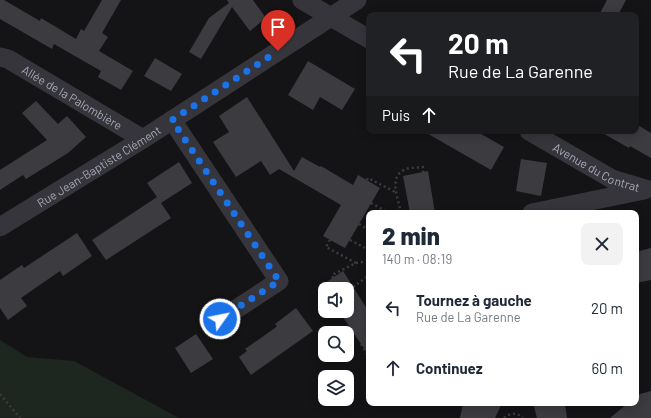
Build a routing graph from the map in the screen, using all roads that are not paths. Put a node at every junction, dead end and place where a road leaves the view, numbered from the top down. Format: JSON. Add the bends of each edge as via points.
{"nodes":[{"id":1,"x":302,"y":0,"type":"edge"},
{"id":2,"x":357,"y":0,"type":"edge"},
{"id":3,"x":330,"y":17,"type":"junction"},
{"id":4,"x":366,"y":37,"type":"edge"},
{"id":5,"x":0,"y":57,"type":"edge"},
{"id":6,"x":172,"y":120,"type":"junction"},
{"id":7,"x":534,"y":134,"type":"edge"},
{"id":8,"x":143,"y":139,"type":"junction"},
{"id":9,"x":648,"y":189,"type":"edge"},
{"id":10,"x":546,"y":210,"type":"edge"},
{"id":11,"x":0,"y":227,"type":"edge"},
{"id":12,"x":220,"y":319,"type":"dead end"}],
"edges":[{"from":1,"to":3,"type":"street"},
{"from":2,"to":3,"type":"street","name":"Rue Jean-Baptiste Clément"},
{"from":3,"to":4,"type":"street"},
{"from":3,"to":6,"type":"street","name":"Rue Jean-Baptiste Clément"},
{"from":5,"to":8,"type":"street","name":"Allée de la Palombière","via":[[8,59]]},
{"from":6,"to":8,"type":"street","name":"Rue Jean-Baptiste Clément"},
{"from":6,"to":12,"type":"street","via":[[279,281]]},
{"from":7,"to":9,"type":"street","name":"Avenue du Contrat","via":[[612,179]]},
{"from":8,"to":11,"type":"street","name":"Rue Jean-Baptiste Clément"},
{"from":9,"to":10,"type":"street"}]}
